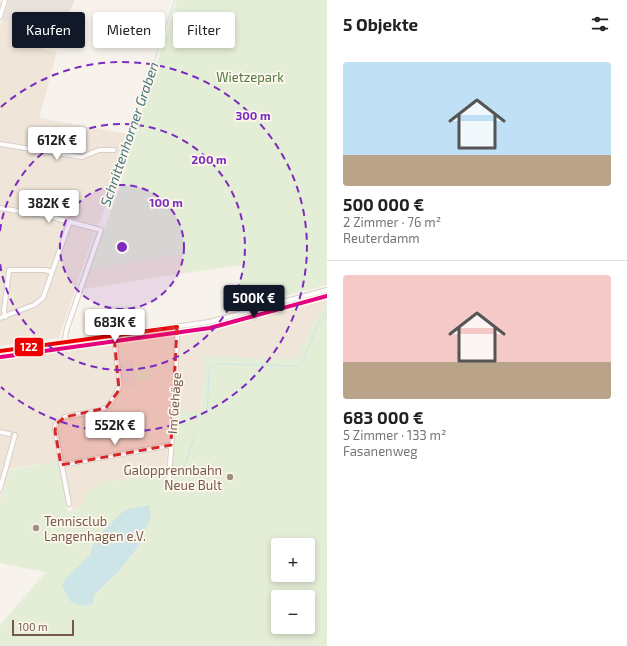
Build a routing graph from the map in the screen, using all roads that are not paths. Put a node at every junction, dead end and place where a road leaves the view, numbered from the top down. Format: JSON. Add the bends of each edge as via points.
{"nodes":[{"id":1,"x":6,"y":0,"type":"edge"},
{"id":2,"x":0,"y":17,"type":"edge"},
{"id":3,"x":0,"y":144,"type":"edge"},
{"id":4,"x":114,"y":150,"type":"dead end"},
{"id":5,"x":0,"y":208,"type":"edge"},
{"id":6,"x":70,"y":221,"type":"junction"},
{"id":7,"x":52,"y":272,"type":"junction"},
{"id":8,"x":327,"y":290,"type":"edge"},
{"id":9,"x":5,"y":316,"type":"junction"},
{"id":10,"x":0,"y":318,"type":"edge"},
{"id":11,"x":177,"y":327,"type":"junction"},
{"id":12,"x":114,"y":336,"type":"junction"},
{"id":13,"x":65,"y":342,"type":"junction"},
{"id":14,"x":0,"y":351,"type":"edge"},
{"id":15,"x":0,"y":432,"type":"edge"},
{"id":16,"x":9,"y":434,"type":"dead end"},
{"id":17,"x":15,"y":434,"type":"dead end"},
{"id":18,"x":172,"y":445,"type":"junction"},
{"id":19,"x":62,"y":464,"type":"junction"},
{"id":20,"x":0,"y":467,"type":"edge"},
{"id":21,"x":6,"y":468,"type":"junction"},
{"id":22,"x":169,"y":480,"type":"dead end"},
{"id":23,"x":0,"y":489,"type":"edge"},
{"id":24,"x":69,"y":504,"type":"dead end"}],
"edges":[{"from":1,"to":2,"type":"street"},
{"from":3,"to":4,"type":"street","via":[[82,157],[99,150]]},
{"from":5,"to":6,"type":"street"},
{"from":6,"to":7,"type":"street"},
{"from":6,"to":13,"type":"street","via":[[101,230],[67,328]]},
{"from":7,"to":9,"type":"street","via":[[46,292],[39,303]]},
{"from":7,"to":9,"type":"street","via":[[9,270]]},
{"from":8,"to":11,"type":"street","via":[[222,319]]},
{"from":9,"to":10,"type":"street"},
{"from":11,"to":12,"type":"street"},
{"from":11,"to":18,"type":"street","name":"Im Gehäge"},
{"from":12,"to":13,"type":"street"},
{"from":12,"to":19,"type":"street","via":[[119,390],[106,408],[65,417],[56,424],[55,431]]},
{"from":13,"to":14,"type":"street"},
{"from":15,"to":16,"type":"street"},
{"from":17,"to":21,"type":"street"},
{"from":18,"to":19,"type":"street"},
{"from":18,"to":22,"type":"street","name":"Im Gehäge"},
{"from":19,"to":24,"type":"street"},
{"from":20,"to":21,"type":"street"},
{"from":21,"to":23,"type":"street"}]}
